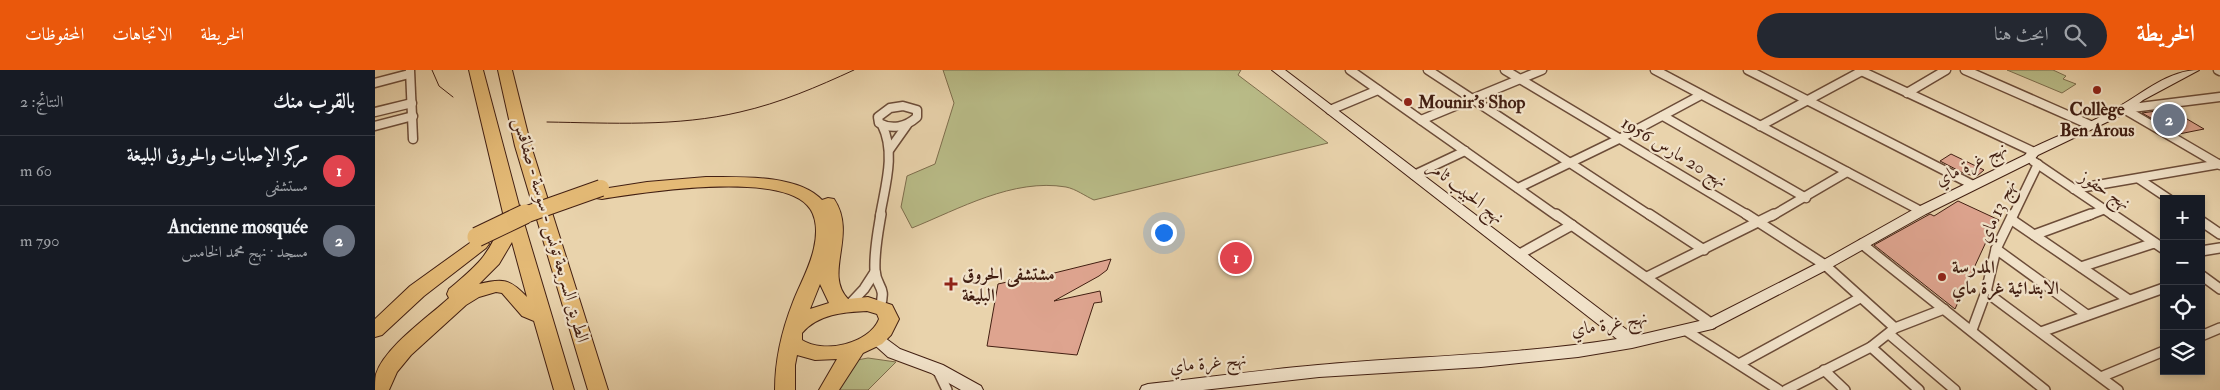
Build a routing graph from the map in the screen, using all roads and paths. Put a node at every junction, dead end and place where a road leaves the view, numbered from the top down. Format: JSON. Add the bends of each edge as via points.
{"nodes":[{"id":1,"x":476,"y":70,"type":"edge"},
{"id":2,"x":505,"y":70,"type":"edge"},
{"id":3,"x":1278,"y":70,"type":"edge"},
{"id":4,"x":1350,"y":70,"type":"edge"},
{"id":5,"x":1427,"y":70,"type":"edge"},
{"id":6,"x":1505,"y":70,"type":"edge"},
{"id":7,"x":1542,"y":70,"type":"edge"},
{"id":8,"x":1655,"y":70,"type":"edge"},
{"id":9,"x":1748,"y":70,"type":"edge"},
{"id":10,"x":1945,"y":70,"type":"edge"},
{"id":11,"x":1965,"y":70,"type":"edge"},
{"id":12,"x":1860,"y":71,"type":"edge"},
{"id":13,"x":2189,"y":71,"type":"edge"},
{"id":14,"x":410,"y":72,"type":"edge"},
{"id":15,"x":1520,"y":79,"type":"junction"},
{"id":16,"x":375,"y":83,"type":"edge"},
{"id":17,"x":1379,"y":90,"type":"junction"},
{"id":18,"x":1907,"y":93,"type":"junction"},
{"id":19,"x":1701,"y":95,"type":"junction"},
{"id":20,"x":2220,"y":97,"type":"edge"},
{"id":21,"x":1472,"y":99,"type":"junction"},
{"id":22,"x":1809,"y":101,"type":"junction"},
{"id":23,"x":412,"y":103,"type":"junction"},
{"id":24,"x":2124,"y":109,"type":"junction"},
{"id":25,"x":1330,"y":110,"type":"junction"},
{"id":26,"x":375,"y":112,"type":"edge"},
{"id":27,"x":413,"y":116,"type":"junction"},
{"id":28,"x":1663,"y":116,"type":"junction"},
{"id":29,"x":1421,"y":120,"type":"junction"},
{"id":30,"x":908,"y":124,"type":"junction"},
{"id":31,"x":881,"y":125,"type":"junction"},
{"id":32,"x":2090,"y":125,"type":"junction"},
{"id":33,"x":375,"y":126,"type":"edge"},
{"id":34,"x":1760,"y":126,"type":"junction"},
{"id":35,"x":1621,"y":138,"type":"junction"},
{"id":36,"x":413,"y":139,"type":"dead end"},
{"id":37,"x":890,"y":149,"type":"junction"},
{"id":38,"x":1465,"y":152,"type":"junction"},
{"id":39,"x":2034,"y":158,"type":"junction"},
{"id":40,"x":1570,"y":163,"type":"junction"},
{"id":41,"x":2220,"y":165,"type":"edge"},
{"id":42,"x":1847,"y":172,"type":"junction"},
{"id":43,"x":1414,"y":175,"type":"junction"},
{"id":44,"x":2139,"y":178,"type":"junction"},
{"id":45,"x":1973,"y":185,"type":"junction"},
{"id":46,"x":1518,"y":188,"type":"junction"},
{"id":47,"x":2074,"y":189,"type":"junction"},
{"id":48,"x":602,"y":191,"type":"junction"},
{"id":49,"x":2163,"y":195,"type":"edge"},
{"id":50,"x":1806,"y":198,"type":"junction"},
{"id":51,"x":2105,"y":209,"type":"junction"},
{"id":52,"x":1921,"y":211,"type":"junction"},
{"id":53,"x":512,"y":213,"type":"junction"},
{"id":54,"x":2012,"y":220,"type":"junction"},
{"id":55,"x":1761,"y":223,"type":"junction"},
{"id":56,"x":2205,"y":224,"type":"edge"},
{"id":57,"x":1572,"y":225,"type":"junction"},
{"id":58,"x":2220,"y":234,"type":"edge"},
{"id":59,"x":2033,"y":235,"type":"junction"},
{"id":60,"x":479,"y":241,"type":"junction"},
{"id":61,"x":2154,"y":242,"type":"junction"},
{"id":62,"x":1862,"y":244,"type":"junction"},
{"id":63,"x":2160,"y":246,"type":"edge"},
{"id":64,"x":2220,"y":248,"type":"edge"},
{"id":65,"x":1996,"y":249,"type":"junction"},
{"id":66,"x":1704,"y":250,"type":"junction"},
{"id":67,"x":2205,"y":250,"type":"edge"},
{"id":68,"x":1518,"y":255,"type":"junction"},
{"id":69,"x":1825,"y":266,"type":"junction"},
{"id":70,"x":2081,"y":267,"type":"junction"},
{"id":71,"x":875,"y":272,"type":"junction"},
{"id":72,"x":1647,"y":277,"type":"junction"},
{"id":73,"x":2205,"y":278,"type":"edge"},
{"id":74,"x":2160,"y":289,"type":"edge"},
{"id":75,"x":2220,"y":289,"type":"edge"},
{"id":76,"x":1986,"y":292,"type":"junction"},
{"id":77,"x":1860,"y":298,"type":"junction"},
{"id":78,"x":2129,"y":300,"type":"junction"},
{"id":79,"x":845,"y":306,"type":"junction"},
{"id":80,"x":881,"y":307,"type":"junction"},
{"id":81,"x":1944,"y":309,"type":"junction"},
{"id":82,"x":2087,"y":315,"type":"junction"},
{"id":83,"x":375,"y":316,"type":"edge"},
{"id":84,"x":544,"y":318,"type":"junction"},
{"id":85,"x":1712,"y":324,"type":"junction"},
{"id":86,"x":2220,"y":328,"type":"edge"},
{"id":87,"x":375,"y":330,"type":"edge"},
{"id":88,"x":1685,"y":330,"type":"junction"},
{"id":89,"x":1972,"y":330,"type":"junction"},
{"id":90,"x":1892,"y":332,"type":"junction"},
{"id":91,"x":2041,"y":332,"type":"junction"},
{"id":92,"x":793,"y":333,"type":"junction"},
{"id":93,"x":2205,"y":334,"type":"edge"},
{"id":94,"x":1632,"y":342,"type":"junction"},
{"id":95,"x":865,"y":344,"type":"junction"},
{"id":96,"x":1871,"y":347,"type":"junction"},
{"id":97,"x":2160,"y":353,"type":"edge"},
{"id":98,"x":1739,"y":364,"type":"junction"},
{"id":99,"x":937,"y":369,"type":"junction"},
{"id":100,"x":1825,"y":370,"type":"junction"},
{"id":101,"x":375,"y":374,"type":"edge"},
{"id":102,"x":2101,"y":377,"type":"junction"},
{"id":103,"x":1180,"y":388,"type":"edge"},
{"id":104,"x":379,"y":390,"type":"edge"},
{"id":105,"x":564,"y":390,"type":"edge"},
{"id":106,"x":598,"y":390,"type":"edge"},
{"id":107,"x":785,"y":390,"type":"edge"},
{"id":108,"x":829,"y":390,"type":"edge"},
{"id":109,"x":947,"y":390,"type":"edge"},
{"id":110,"x":975,"y":390,"type":"edge"},
{"id":111,"x":1148,"y":390,"type":"edge"},
{"id":112,"x":1779,"y":390,"type":"edge"},
{"id":113,"x":1786,"y":390,"type":"edge"},
{"id":114,"x":1845,"y":390,"type":"edge"},
{"id":115,"x":1919,"y":390,"type":"edge"},
{"id":116,"x":1955,"y":390,"type":"edge"},
{"id":117,"x":2045,"y":390,"type":"edge"},
{"id":118,"x":2119,"y":390,"type":"edge"}],
"edges":[{"from":1,"to":53,"type":"highway","name":"الطريق السريعة تونس - سوسة - صفاقس"},
{"from":2,"to":106,"type":"highway","name":"الطريق السريعة تونس - سوسة - صفاقس","via":[[523,146]]},
{"from":3,"to":25,"type":"street","name":"نهج الحبيب ثامر"},
{"from":4,"to":17,"type":"street"},
{"from":5,"to":21,"type":"street"},
{"from":6,"to":15,"type":"street","name":"نهج 20 مارس 1956"},
{"from":7,"to":15,"type":"street"},
{"from":8,"to":19,"type":"street"},
{"from":9,"to":22,"type":"street"},
{"from":10,"to":18,"type":"street"},
{"from":11,"to":32,"type":"street"},
{"from":12,"to":18,"type":"street","name":"نهج حفوز"},
{"from":12,"to":22,"type":"street"},
{"from":13,"to":24,"type":"street","name":"نهج غرة ماي"},
{"from":14,"to":16,"type":"street"},
{"from":14,"to":23,"type":"street"},
{"from":15,"to":21,"type":"street"},
{"from":15,"to":35,"type":"street","name":"نهج 20 مارس 1956"},
{"from":17,"to":25,"type":"street"},
{"from":17,"to":29,"type":"street"},
{"from":18,"to":39,"type":"street","name":"نهج حفوز"},
{"from":19,"to":28,"type":"street"},
{"from":19,"to":34,"type":"street"},
{"from":20,"to":24,"type":"street"},
{"from":21,"to":29,"type":"street"},
{"from":21,"to":40,"type":"street"},
{"from":22,"to":34,"type":"street"},
{"from":22,"to":45,"type":"street"},
{"from":23,"to":26,"type":"street"},
{"from":23,"to":27,"type":"street"},
{"from":24,"to":32,"type":"street","name":"نهج غرة ماي"},
{"from":24,"to":41,"type":"street"},
{"from":25,"to":43,"type":"street","name":"نهج الحبيب ثامر"},
{"from":27,"to":33,"type":"street"},
{"from":27,"to":36,"type":"street"},
{"from":28,"to":35,"type":"street"},
{"from":28,"to":50,"type":"street"},
{"from":29,"to":38,"type":"street"},
{"from":30,"to":31,"type":"street"},
{"from":30,"to":31,"type":"street","via":[[919,114],[914,108],[903,106],[890,108],[881,114],[877,120]]},
{"from":30,"to":37,"type":"street"},
{"from":31,"to":37,"type":"street"},
{"from":32,"to":39,"type":"street","name":"نهج غرة ماي"},
{"from":34,"to":42,"type":"street"},
{"from":35,"to":40,"type":"street"},
{"from":35,"to":55,"type":"street","name":"نهج 20 مارس 1956"},
{"from":37,"to":71,"type":"street"},
{"from":38,"to":43,"type":"street"},
{"from":38,"to":46,"type":"street"},
{"from":39,"to":45,"type":"street","name":"نهج غرة ماي"},
{"from":39,"to":47,"type":"street","name":"نهج حفوز"},
{"from":39,"to":54,"type":"street","name":"نهج 13 ماي"},
{"from":40,"to":46,"type":"street"},
{"from":40,"to":66,"type":"street"},
{"from":41,"to":44,"type":"street"},
{"from":42,"to":50,"type":"street"},
{"from":42,"to":52,"type":"street"},
{"from":43,"to":68,"type":"street","name":"نهج الحبيب ثامر"},
{"from":44,"to":47,"type":"street"},
{"from":44,"to":49,"type":"street"},
{"from":45,"to":52,"type":"street","name":"نهج غرة ماي"},
{"from":46,"to":57,"type":"street"},
{"from":47,"to":51,"type":"street","name":"نهج حفوز"},
{"from":48,"to":60,"type":"highway"},
{"from":48,"to":79,"type":"highway","via":[[657,180],[749,176],[786,179],[810,188],[824,198],[835,217],[837,235],[827,281],[833,298]]},
{"from":48,"to":92,"type":"highway","via":[[740,182],[773,185],[804,194],[821,211],[825,230],[819,260]]},
{"from":50,"to":55,"type":"street"},
{"from":51,"to":59,"type":"street"},
{"from":51,"to":61,"type":"street","name":"نهج حفوز"},
{"from":52,"to":62,"type":"street","name":"نهج غرة ماي"},
{"from":53,"to":84,"type":"highway","name":"الطريق السريعة تونس - سوسة - صفاقس"},
{"from":53,"to":101,"type":"highway","via":[[507,236],[494,259],[398,347]]},
{"from":54,"to":59,"type":"street"},
{"from":54,"to":65,"type":"street","name":"نهج 13 ماي"},
{"from":55,"to":66,"type":"street"},
{"from":55,"to":69,"type":"street","name":"نهج 20 مارس 1956"},
{"from":56,"to":58,"type":"street"},
{"from":57,"to":68,"type":"street"},
{"from":57,"to":72,"type":"street"},
{"from":59,"to":70,"type":"street"},
{"from":60,"to":83,"type":"highway","via":[[439,262]]},
{"from":60,"to":87,"type":"highway"},
{"from":61,"to":63,"type":"street","name":"نهج حفوز"},
{"from":61,"to":70,"type":"street"},
{"from":62,"to":69,"type":"street","name":"نهج غرة ماي"},
{"from":62,"to":81,"type":"street"},
{"from":64,"to":67,"type":"street"},
{"from":65,"to":76,"type":"street","name":"نهج 13 ماي"},
{"from":65,"to":82,"type":"street"},
{"from":66,"to":72,"type":"street"},
{"from":68,"to":94,"type":"street","name":"نهج الحبيب ثامر"},
{"from":69,"to":77,"type":"street"},
{"from":69,"to":85,"type":"street","name":"نهج غرة ماي"},
{"from":70,"to":78,"type":"street"},
{"from":71,"to":79,"type":"street","via":[[864,289]]},
{"from":71,"to":80,"type":"street","via":[[883,295]]},
{"from":72,"to":85,"type":"street"},
{"from":73,"to":75,"type":"street"},
{"from":74,"to":78,"type":"street"},
{"from":76,"to":89,"type":"street","name":"نهج 13 ماي"},
{"from":76,"to":91,"type":"street"},
{"from":77,"to":90,"type":"street"},
{"from":77,"to":98,"type":"street"},
{"from":78,"to":82,"type":"street"},
{"from":79,"to":80,"type":"highway","via":[[868,304]]},
{"from":79,"to":92,"type":"highway","via":[[809,318]]},
{"from":80,"to":95,"type":"highway","via":[[888,314],[888,324]]},
{"from":81,"to":89,"type":"street"},
{"from":81,"to":90,"type":"street"},
{"from":82,"to":91,"type":"street"},
{"from":84,"to":104,"type":"highway","via":[[525,308],[508,288],[496,286],[473,292],[453,304],[404,350],[389,368]]},
{"from":84,"to":105,"type":"highway","name":"الطريق السريعة تونس - سوسة - صفاقس"},
{"from":85,"to":88,"type":"street","name":"نهج غرة ماي"},
{"from":86,"to":93,"type":"street"},
{"from":88,"to":94,"type":"street","name":"نهج غرة ماي"},
{"from":88,"to":98,"type":"street"},
{"from":89,"to":117,"type":"street"},
{"from":90,"to":96,"type":"street"},
{"from":90,"to":116,"type":"street"},
{"from":91,"to":102,"type":"street"},
{"from":92,"to":95,"type":"highway","via":[[795,346],[814,352],[832,352]]},
{"from":92,"to":107,"type":"highway","via":[[785,365]]},
{"from":94,"to":103,"type":"street","name":"نهج غرة ماي","via":[[1481,361],[1319,371]]},
{"from":95,"to":99,"type":"street","via":[[878,352],[894,353]]},
{"from":95,"to":108,"type":"highway","via":[[838,373]]},
{"from":96,"to":100,"type":"street"},
{"from":96,"to":115,"type":"street"},
{"from":97,"to":102,"type":"street"},
{"from":98,"to":112,"type":"street"},
{"from":99,"to":109,"type":"street"},
{"from":99,"to":110,"type":"street"},
{"from":100,"to":113,"type":"street"},
{"from":100,"to":114,"type":"street"},
{"from":102,"to":118,"type":"street"},
{"from":103,"to":111,"type":"street","name":"نهج غرة ماي"}]}
